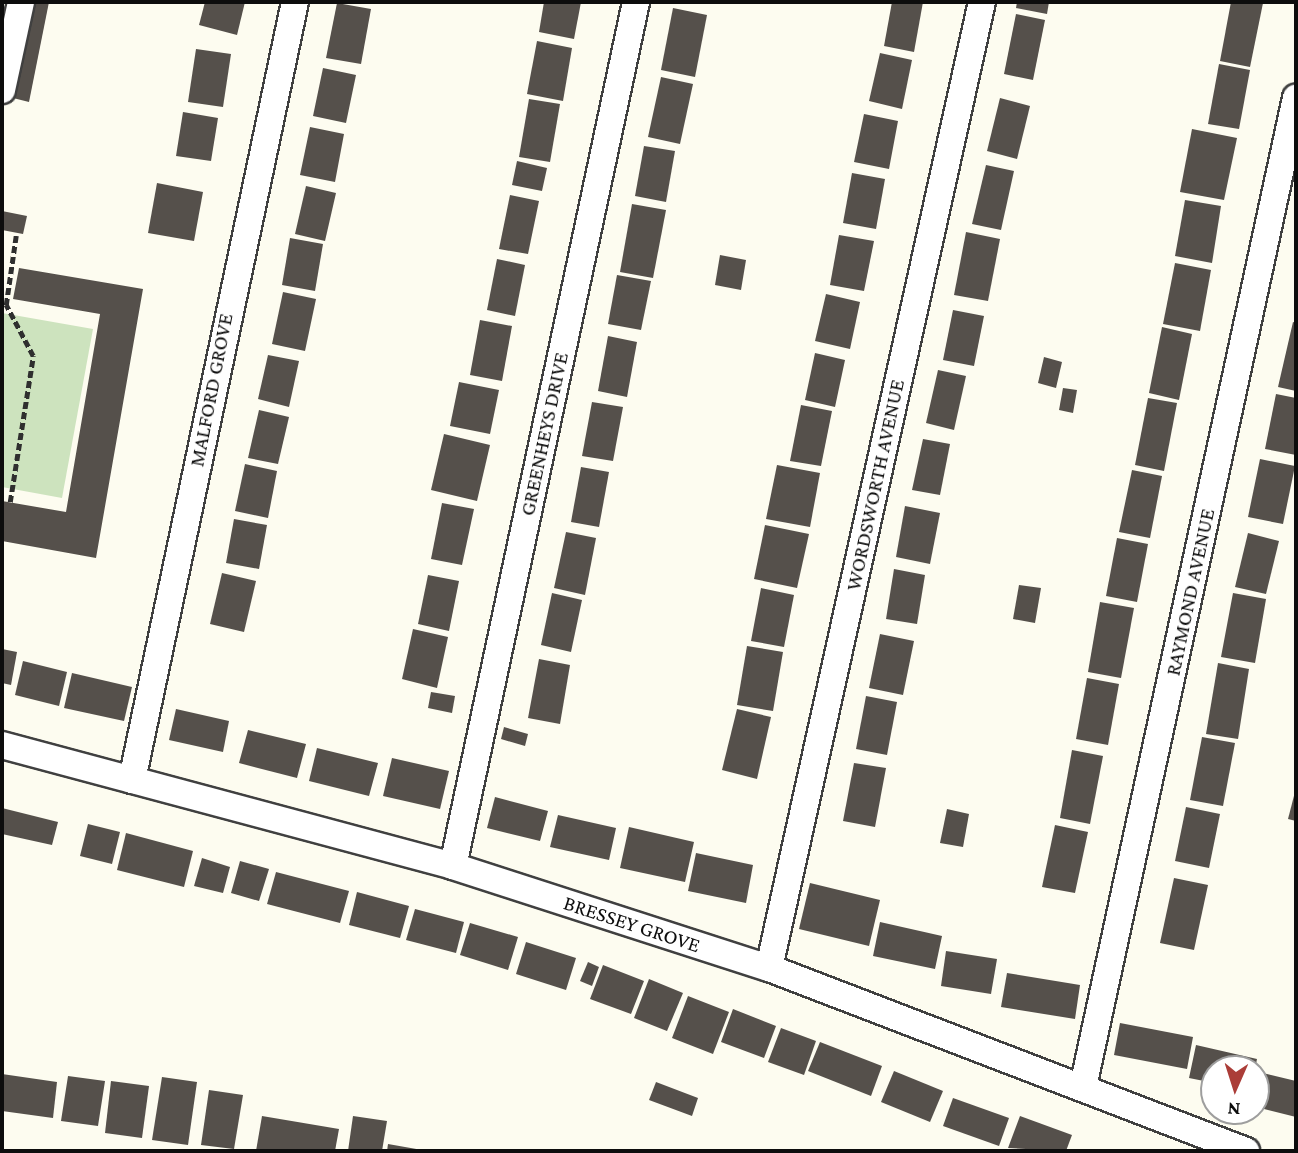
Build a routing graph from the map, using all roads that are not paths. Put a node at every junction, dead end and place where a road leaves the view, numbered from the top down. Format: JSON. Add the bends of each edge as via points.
{"nodes":[{"id":1,"x":20,"y":2,"type":"edge"},
{"id":2,"x":295,"y":2,"type":"edge"},
{"id":3,"x":636,"y":2,"type":"edge"},
{"id":4,"x":982,"y":2,"type":"edge"},
{"id":5,"x":2,"y":90,"type":"edge"},
{"id":6,"x":1296,"y":98,"type":"edge"},
{"id":7,"x":2,"y":744,"type":"edge"},
{"id":8,"x":132,"y":780,"type":"junction"},
{"id":9,"x":453,"y":866,"type":"junction"},
{"id":10,"x":769,"y":968,"type":"junction"},
{"id":11,"x":1083,"y":1087,"type":"junction"},
{"id":12,"x":1246,"y":1151,"type":"edge"}],
"edges":[{"from":1,"to":5,"type":"street"},
{"from":2,"to":8,"type":"street","name":"MALFORD GROVE"},
{"from":3,"to":9,"type":"street","name":"GREENHEYS DRIVE"},
{"from":4,"to":10,"type":"street","name":"WORDSWORTH AVENUE"},
{"from":6,"to":11,"type":"street","name":"RAYMOND AVENUE"},
{"from":7,"to":8,"type":"street","name":"BRESSEY GROVE"},
{"from":8,"to":9,"type":"street","name":"BRESSEY GROVE"},
{"from":9,"to":10,"type":"street","name":"BRESSEY GROVE"},
{"from":10,"to":11,"type":"street","name":"BRESSEY GROVE"},
{"from":11,"to":12,"type":"street","name":"BRESSEY GROVE"}]}
